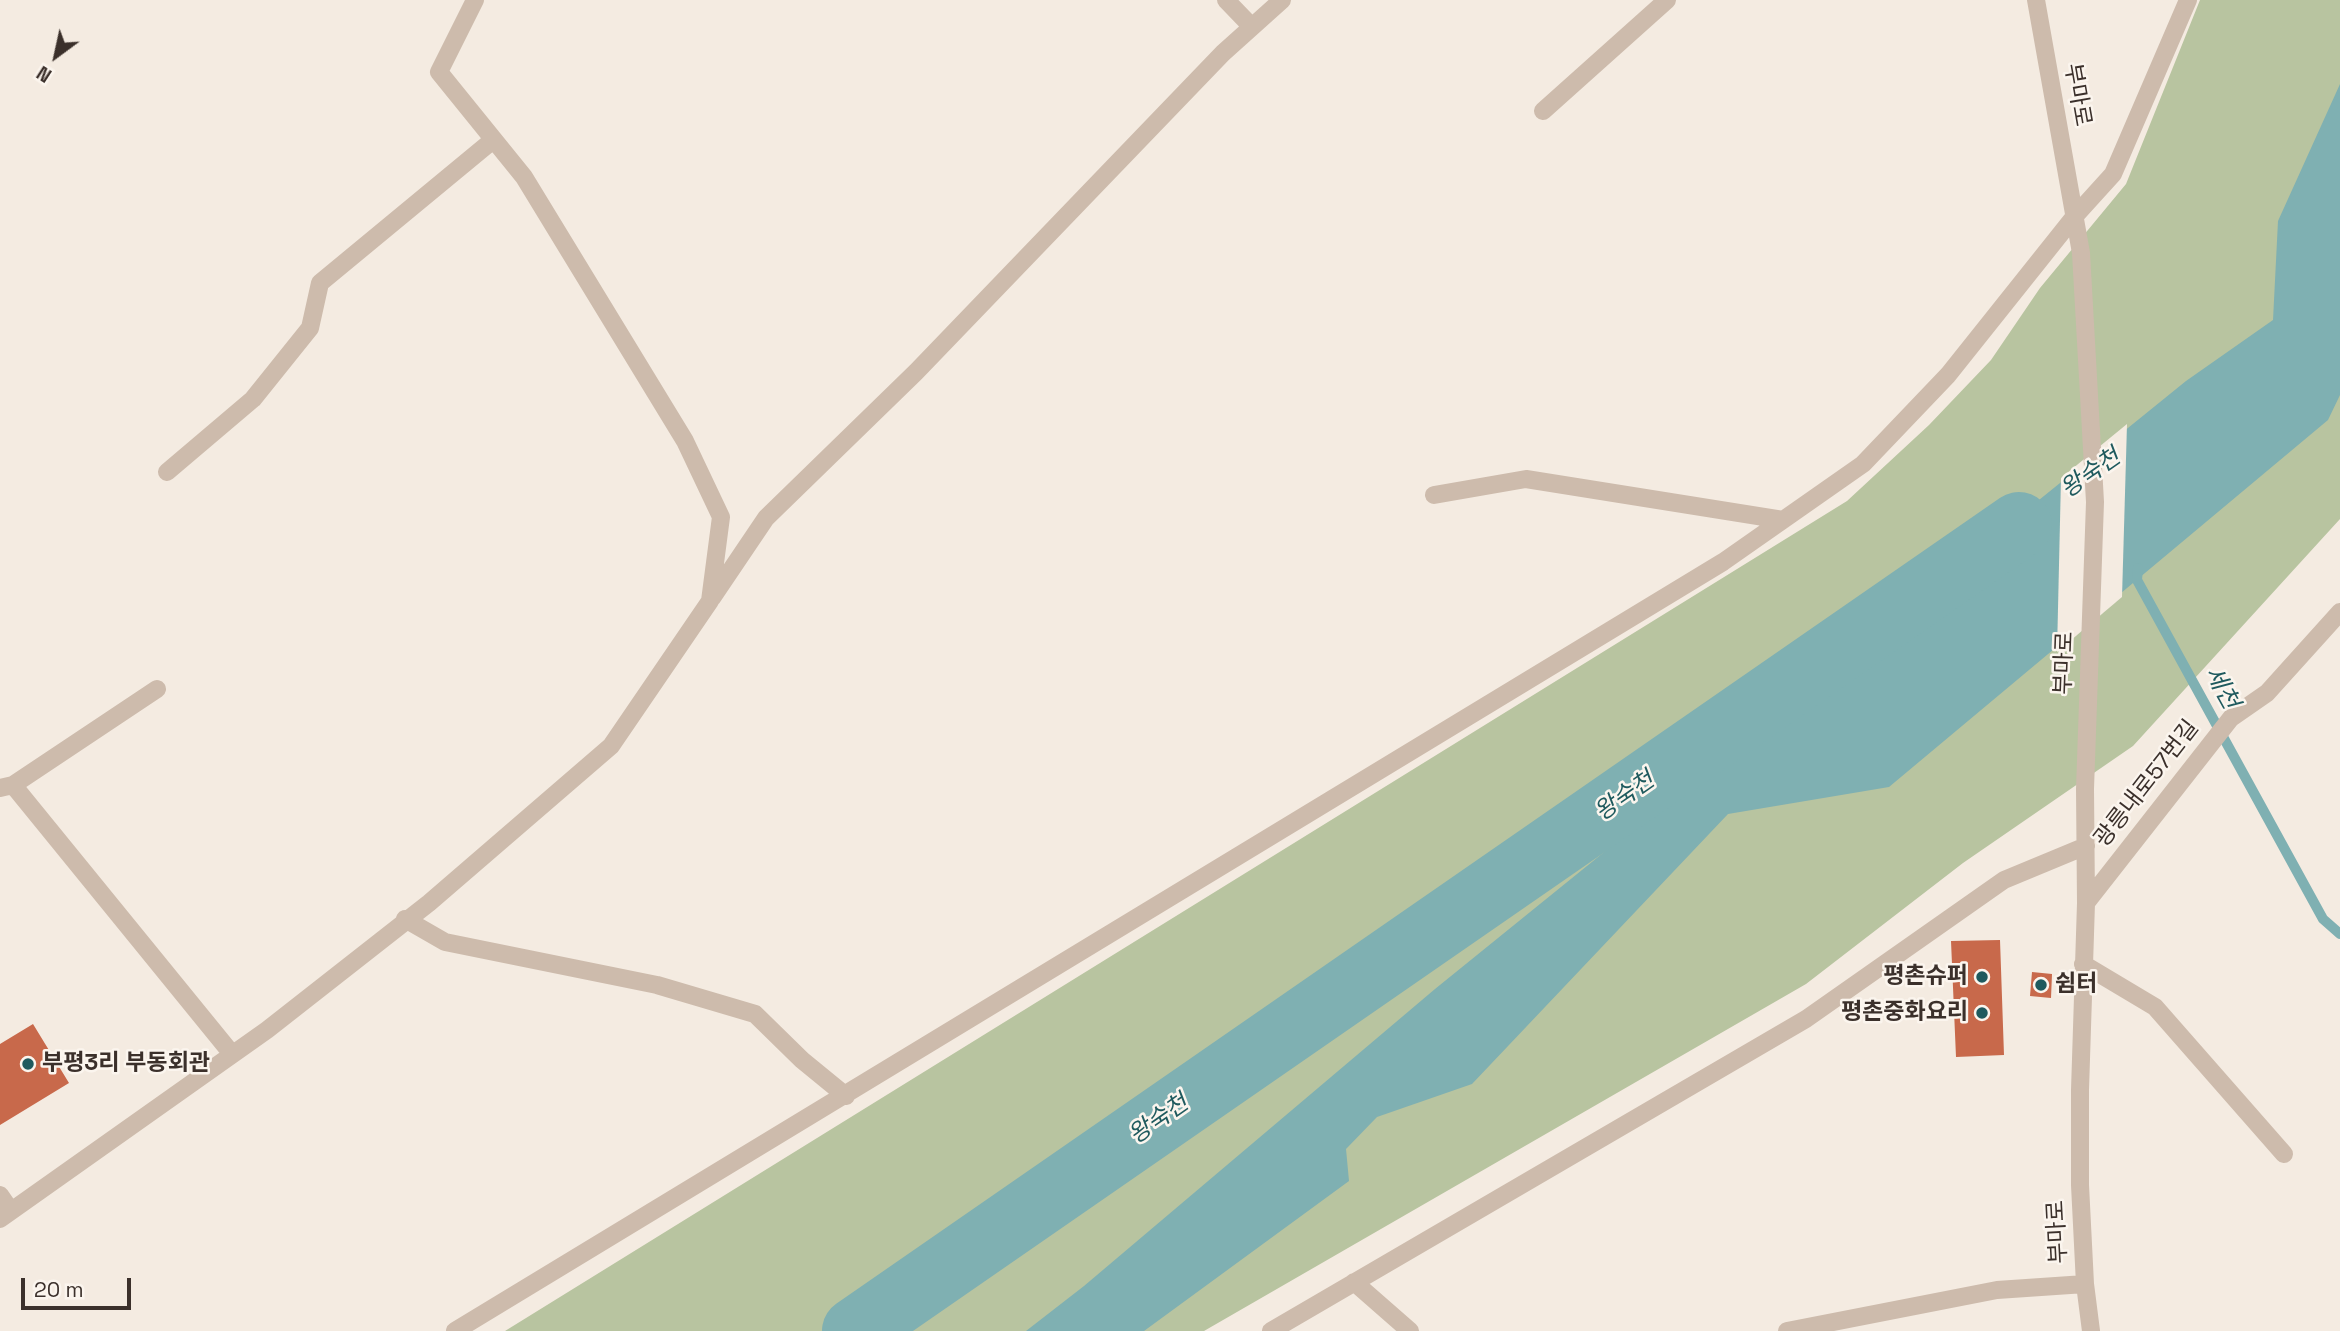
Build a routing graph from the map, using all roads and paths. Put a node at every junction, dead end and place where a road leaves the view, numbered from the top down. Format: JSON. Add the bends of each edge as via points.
{"nodes":[{"id":1,"x":475,"y":0,"type":"edge"},
{"id":2,"x":1226,"y":0,"type":"edge"},
{"id":3,"x":1282,"y":0,"type":"edge"},
{"id":4,"x":1667,"y":0,"type":"edge"},
{"id":5,"x":2036,"y":0,"type":"edge"},
{"id":6,"x":2188,"y":0,"type":"edge"},
{"id":7,"x":1252,"y":27,"type":"junction"},
{"id":8,"x":1542,"y":111,"type":"dead end"},
{"id":9,"x":493,"y":140,"type":"junction"},
{"id":10,"x":2074,"y":217,"type":"junction"},
{"id":11,"x":167,"y":472,"type":"dead end"},
{"id":12,"x":1434,"y":495,"type":"dead end"},
{"id":13,"x":1783,"y":520,"type":"junction"},
{"id":14,"x":710,"y":601,"type":"junction"},
{"id":15,"x":2340,"y":612,"type":"edge"},
{"id":16,"x":157,"y":689,"type":"dead end"},
{"id":17,"x":7,"y":787,"type":"edge"},
{"id":18,"x":2086,"y":846,"type":"junction"},
{"id":19,"x":2086,"y":903,"type":"junction"},
{"id":20,"x":405,"y":919,"type":"junction"},
{"id":21,"x":2083,"y":964,"type":"junction"},
{"id":22,"x":232,"y":1055,"type":"junction"},
{"id":23,"x":846,"y":1096,"type":"junction"},
{"id":24,"x":2284,"y":1154,"type":"dead end"},
{"id":25,"x":0,"y":1195,"type":"edge"},
{"id":26,"x":5,"y":1215,"type":"edge"},
{"id":27,"x":1354,"y":1282,"type":"junction"},
{"id":28,"x":2085,"y":1284,"type":"junction"},
{"id":29,"x":455,"y":1331,"type":"edge"},
{"id":30,"x":1271,"y":1331,"type":"edge"},
{"id":31,"x":1410,"y":1331,"type":"edge"},
{"id":32,"x":1787,"y":1331,"type":"edge"},
{"id":33,"x":2091,"y":1331,"type":"edge"}],
"edges":[{"from":1,"to":9,"type":"street","via":[[439,72]]},
{"from":2,"to":7,"type":"street"},
{"from":3,"to":7,"type":"street"},
{"from":4,"to":8,"type":"street"},
{"from":5,"to":10,"type":"street","name":"부마로"},
{"from":6,"to":10,"type":"street","via":[[2113,174]]},
{"from":7,"to":14,"type":"street","via":[[916,372],[766,517]]},
{"from":9,"to":11,"type":"street","via":[[320,283],[310,328],[253,399]]},
{"from":9,"to":14,"type":"street","via":[[524,177],[685,441],[721,517]]},
{"from":10,"to":13,"type":"street","via":[[1948,375],[1863,464]]},
{"from":10,"to":18,"type":"street","name":"부마로","via":[[2081,253],[2095,502]]},
{"from":12,"to":13,"type":"street","via":[[1526,479]]},
{"from":13,"to":23,"type":"street","via":[[1723,562]]},
{"from":14,"to":20,"type":"street","via":[[611,746]]},
{"from":15,"to":19,"type":"street","name":"광릉내로57번길","via":[[2267,693],[2231,718]]},
{"from":16,"to":17,"type":"street"},
{"from":17,"to":22,"type":"street"},
{"from":18,"to":19,"type":"street","name":"부마로"},
{"from":18,"to":27,"type":"street","via":[[2004,880],[1805,1019]]},
{"from":19,"to":21,"type":"street","name":"부마로"},
{"from":20,"to":22,"type":"street"},
{"from":20,"to":23,"type":"street","via":[[445,942],[657,985],[755,1014]]},
{"from":21,"to":24,"type":"street","via":[[2155,1007]]},
{"from":21,"to":28,"type":"street","name":"부마로","via":[[2080,1185]]},
{"from":22,"to":26,"type":"street"},
{"from":23,"to":29,"type":"street"},
{"from":25,"to":26,"type":"street"},
{"from":27,"to":30,"type":"street"},
{"from":27,"to":31,"type":"street"},
{"from":28,"to":32,"type":"street","via":[[1997,1290]]},
{"from":28,"to":33,"type":"street","name":"부마로"}]}
